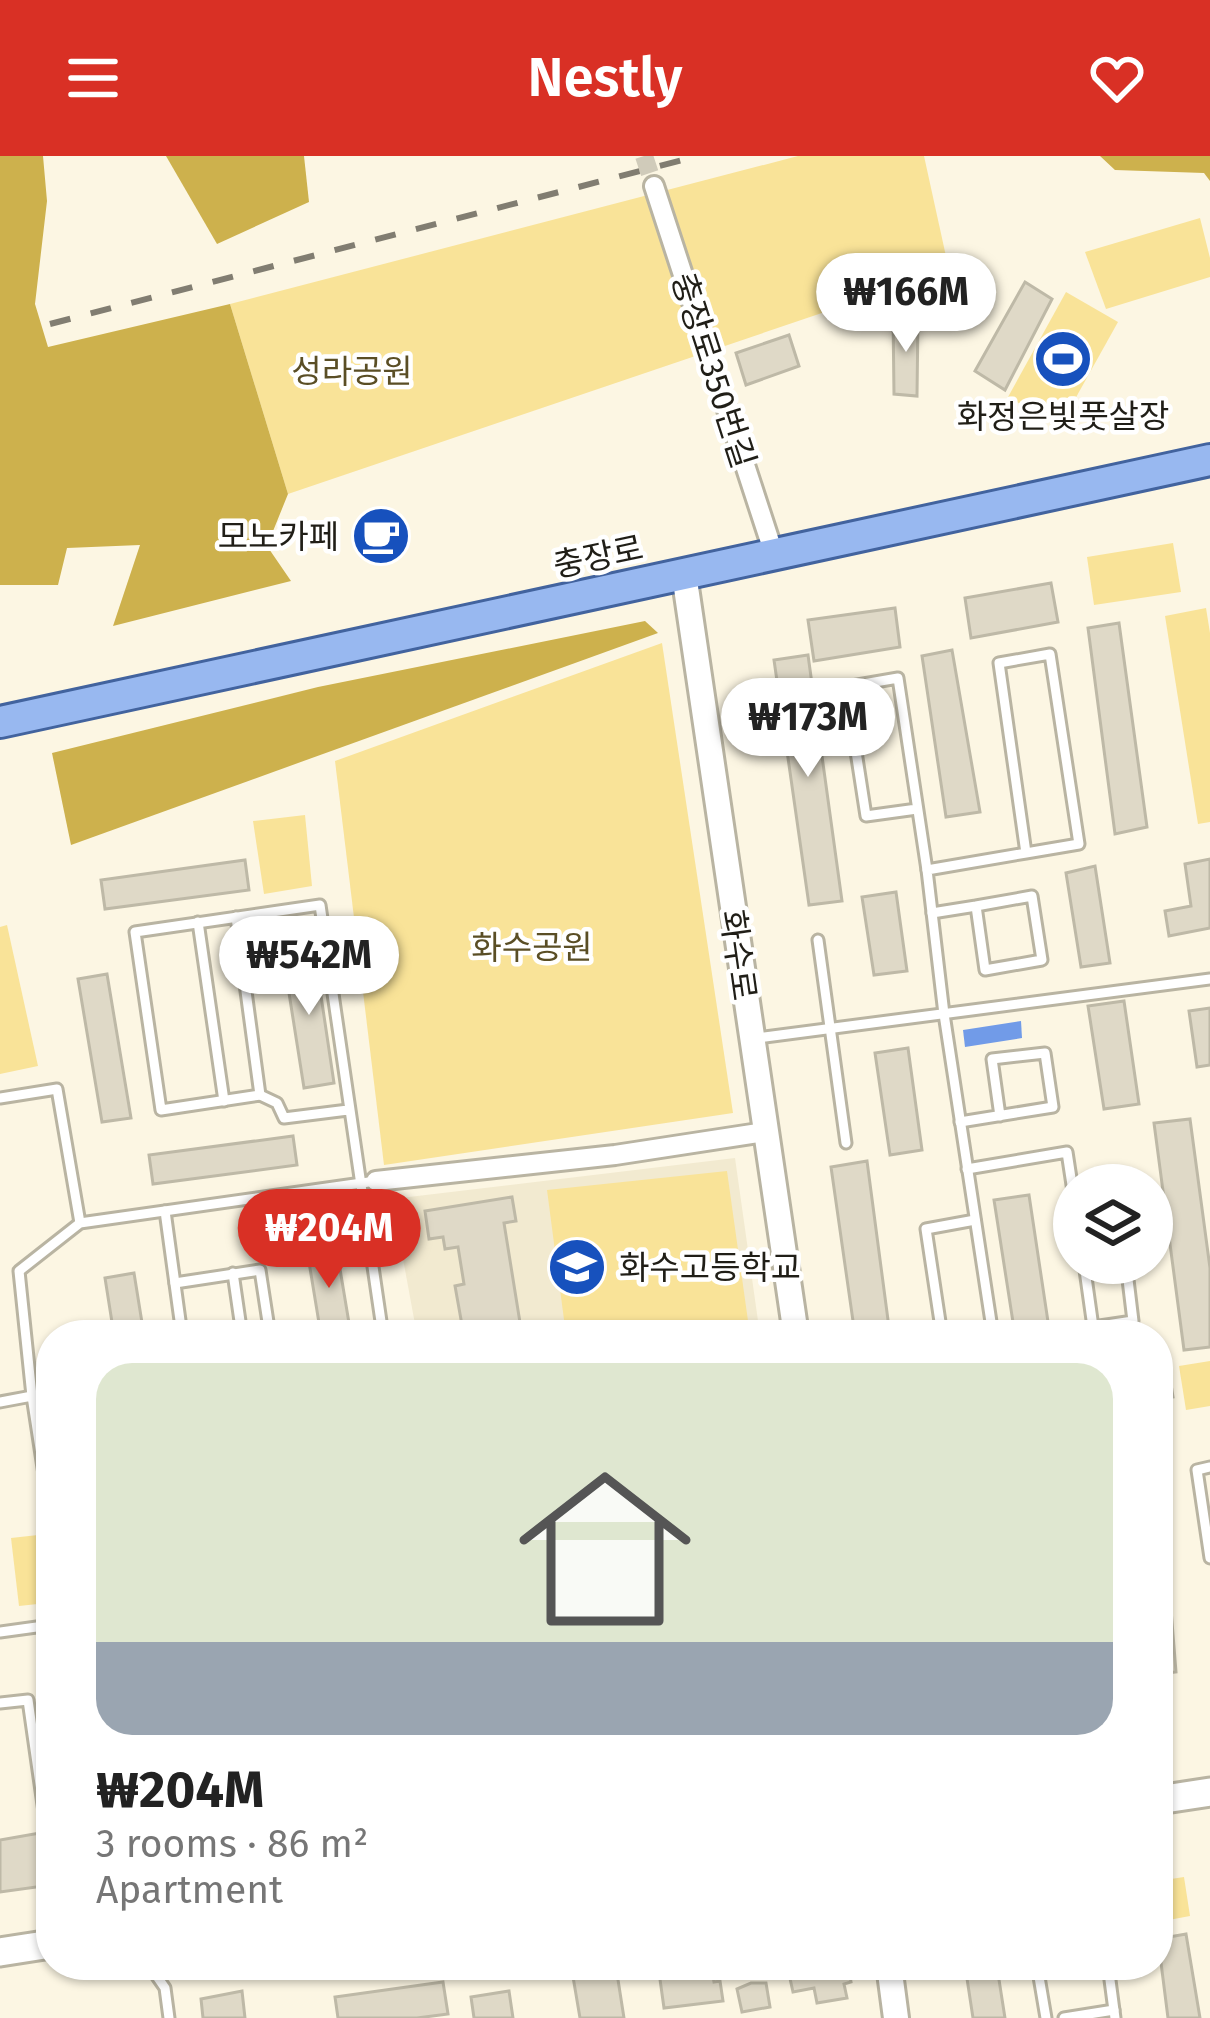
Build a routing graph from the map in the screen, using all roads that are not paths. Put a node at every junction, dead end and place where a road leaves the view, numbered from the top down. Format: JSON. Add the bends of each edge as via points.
{"nodes":[{"id":1,"x":654,"y":186,"type":"tunnel mouth"},
{"id":2,"x":1210,"y":460,"type":"edge"},
{"id":3,"x":774,"y":554,"type":"junction"},
{"id":4,"x":684,"y":574,"type":"junction"},
{"id":5,"x":0,"y":722,"type":"edge"},
{"id":6,"x":917,"y":809,"type":"junction"},
{"id":7,"x":1026,"y":853,"type":"junction"},
{"id":8,"x":928,"y":870,"type":"junction"},
{"id":9,"x":976,"y":905,"type":"junction"},
{"id":10,"x":932,"y":913,"type":"junction"},
{"id":11,"x":236,"y":917,"type":"junction"},
{"id":12,"x":198,"y":922,"type":"junction"},
{"id":13,"x":818,"y":940,"type":"dead end"},
{"id":14,"x":1210,"y":979,"type":"edge"},
{"id":15,"x":944,"y":1014,"type":"junction"},
{"id":16,"x":830,"y":1028,"type":"junction"},
{"id":17,"x":751,"y":1039,"type":"junction"},
{"id":18,"x":260,"y":1095,"type":"junction"},
{"id":19,"x":0,"y":1098,"type":"edge"},
{"id":20,"x":224,"y":1101,"type":"junction"},
{"id":21,"x":161,"y":1110,"type":"junction"},
{"id":22,"x":348,"y":1110,"type":"junction"},
{"id":23,"x":1000,"y":1116,"type":"junction"},
{"id":24,"x":960,"y":1122,"type":"junction"},
{"id":25,"x":163,"y":1127,"type":"dead end"},
{"id":26,"x":765,"y":1132,"type":"junction"},
{"id":27,"x":846,"y":1143,"type":"dead end"},
{"id":28,"x":1069,"y":1164,"type":"edge"},
{"id":29,"x":967,"y":1169,"type":"junction"},
{"id":30,"x":367,"y":1182,"type":"junction"},
{"id":31,"x":165,"y":1210,"type":"junction"},
{"id":32,"x":975,"y":1220,"type":"junction"},
{"id":33,"x":80,"y":1223,"type":"junction"},
{"id":34,"x":232,"y":1273,"type":"junction"},
{"id":35,"x":175,"y":1283,"type":"junction"},
{"id":36,"x":1087,"y":1284,"type":"edge"},
{"id":37,"x":1129,"y":1284,"type":"edge"},
{"id":38,"x":180,"y":1320,"type":"edge"},
{"id":39,"x":240,"y":1320,"type":"edge"},
{"id":40,"x":268,"y":1320,"type":"edge"},
{"id":41,"x":381,"y":1320,"type":"edge"},
{"id":42,"x":794,"y":1320,"type":"edge"},
{"id":43,"x":941,"y":1320,"type":"edge"},
{"id":44,"x":991,"y":1320,"type":"edge"},
{"id":45,"x":1092,"y":1320,"type":"edge"},
{"id":46,"x":1133,"y":1320,"type":"edge"},
{"id":47,"x":32,"y":1396,"type":"junction"},
{"id":48,"x":0,"y":1402,"type":"edge"},
{"id":49,"x":36,"y":1422,"type":"edge"},
{"id":50,"x":1210,"y":1467,"type":"edge"},
{"id":51,"x":1210,"y":1558,"type":"edge"},
{"id":52,"x":36,"y":1627,"type":"edge"},
{"id":53,"x":0,"y":1632,"type":"edge"},
{"id":54,"x":0,"y":1703,"type":"edge"},
{"id":55,"x":36,"y":1756,"type":"edge"},
{"id":56,"x":1210,"y":1792,"type":"edge"},
{"id":57,"x":1173,"y":1798,"type":"edge"},
{"id":58,"x":36,"y":1946,"type":"edge"},
{"id":59,"x":0,"y":1952,"type":"edge"},
{"id":60,"x":159,"y":1980,"type":"edge"},
{"id":61,"x":891,"y":1980,"type":"edge"},
{"id":62,"x":1040,"y":1980,"type":"edge"},
{"id":63,"x":1110,"y":1980,"type":"edge"},
{"id":64,"x":1114,"y":2014,"type":"edge"},
{"id":65,"x":169,"y":2018,"type":"edge"},
{"id":66,"x":896,"y":2018,"type":"edge"},
{"id":67,"x":1046,"y":2018,"type":"edge"},
{"id":68,"x":1064,"y":2018,"type":"edge"}],
"edges":[{"from":1,"to":3,"type":"street","name":"충장로350번길"},
{"from":2,"to":3,"type":"main road","name":"충장로"},
{"from":3,"to":4,"type":"main road","name":"충장로"},
{"from":4,"to":5,"type":"main road","name":"충장로"},
{"from":4,"to":17,"type":"street","name":"화수로"},
{"from":6,"to":6,"type":"lane","via":[[898,678],[846,687],[866,816]]},
{"from":6,"to":8,"type":"lane"},
{"from":7,"to":7,"type":"lane","via":[[999,663],[1050,654],[1079,844]]},
{"from":7,"to":8,"type":"lane"},
{"from":8,"to":10,"type":"lane"},
{"from":9,"to":9,"type":"lane","via":[[985,970],[1042,961],[1032,896]]},
{"from":9,"to":10,"type":"lane"},
{"from":10,"to":15,"type":"lane"},
{"from":11,"to":12,"type":"lane"},
{"from":11,"to":18,"type":"lane"},
{"from":11,"to":22,"type":"lane","via":[[320,905]]},
{"from":12,"to":20,"type":"lane"},
{"from":12,"to":21,"type":"lane","via":[[136,932]]},
{"from":13,"to":16,"type":"lane"},
{"from":14,"to":15,"type":"lane"},
{"from":15,"to":16,"type":"lane"},
{"from":15,"to":24,"type":"lane"},
{"from":16,"to":17,"type":"lane"},
{"from":16,"to":27,"type":"lane"},
{"from":17,"to":26,"type":"street","name":"화수로"},
{"from":18,"to":20,"type":"lane"},
{"from":18,"to":22,"type":"lane","via":[[284,1118]]},
{"from":19,"to":33,"type":"lane","via":[[57,1089]]},
{"from":20,"to":21,"type":"lane"},
{"from":21,"to":25,"type":"lane"},
{"from":22,"to":30,"type":"lane"},
{"from":23,"to":23,"type":"lane","via":[[1053,1107],[1045,1053],[992,1059]]},
{"from":23,"to":24,"type":"lane"},
{"from":24,"to":29,"type":"lane"},
{"from":26,"to":30,"type":"street"},
{"from":26,"to":42,"type":"street","name":"화수로"},
{"from":28,"to":29,"type":"lane","via":[[1067,1152]]},
{"from":29,"to":32,"type":"lane"},
{"from":30,"to":31,"type":"lane"},
{"from":30,"to":41,"type":"lane"},
{"from":31,"to":33,"type":"lane"},
{"from":31,"to":35,"type":"lane"},
{"from":32,"to":43,"type":"lane","via":[[926,1229]]},
{"from":32,"to":44,"type":"lane"},
{"from":33,"to":47,"type":"lane","via":[[19,1270]]},
{"from":34,"to":35,"type":"lane"},
{"from":34,"to":39,"type":"lane"},
{"from":34,"to":40,"type":"lane","via":[[260,1270]]},
{"from":35,"to":38,"type":"lane"},
{"from":36,"to":45,"type":"lane"},
{"from":37,"to":46,"type":"lane"},
{"from":47,"to":48,"type":"lane"},
{"from":47,"to":49,"type":"lane"},
{"from":50,"to":51,"type":"lane","via":[[1197,1470]]},
{"from":52,"to":53,"type":"lane"},
{"from":54,"to":55,"type":"lane","via":[[28,1700]]},
{"from":56,"to":57,"type":"main road"},
{"from":58,"to":59,"type":"main road"},
{"from":60,"to":65,"type":"lane"},
{"from":61,"to":66,"type":"street"},
{"from":62,"to":67,"type":"lane"},
{"from":63,"to":64,"type":"lane"},
{"from":64,"to":68,"type":"lane"}]}
